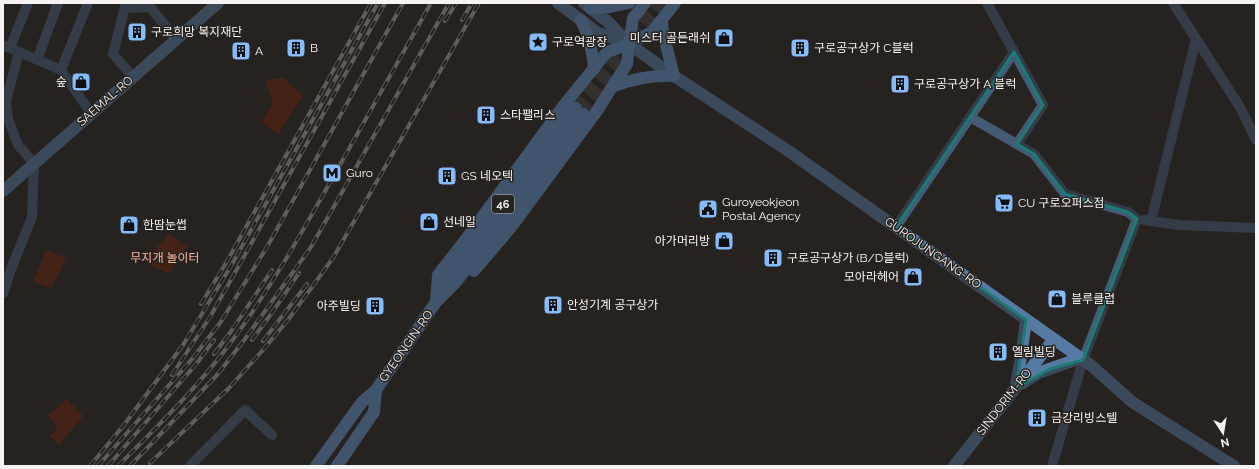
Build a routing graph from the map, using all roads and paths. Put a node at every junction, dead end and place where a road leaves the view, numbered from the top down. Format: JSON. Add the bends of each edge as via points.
{"nodes":[{"id":1,"x":28,"y":3,"type":"edge"},
{"id":2,"x":58,"y":3,"type":"edge"},
{"id":3,"x":88,"y":3,"type":"edge"},
{"id":4,"x":218,"y":3,"type":"edge"},
{"id":5,"x":558,"y":3,"type":"edge"},
{"id":6,"x":629,"y":3,"type":"edge"},
{"id":7,"x":645,"y":3,"type":"edge"},
{"id":8,"x":675,"y":3,"type":"edge"},
{"id":9,"x":987,"y":3,"type":"edge"},
{"id":10,"x":1173,"y":3,"type":"edge"},
{"id":11,"x":587,"y":5,"type":"edge"},
{"id":12,"x":125,"y":6,"type":"edge"},
{"id":13,"x":581,"y":20,"type":"junction"},
{"id":14,"x":662,"y":20,"type":"junction"},
{"id":15,"x":176,"y":39,"type":"junction"},
{"id":16,"x":1196,"y":39,"type":"junction"},
{"id":17,"x":629,"y":44,"type":"junction"},
{"id":18,"x":11,"y":48,"type":"edge"},
{"id":19,"x":1014,"y":52,"type":"junction"},
{"id":20,"x":37,"y":60,"type":"junction"},
{"id":21,"x":594,"y":69,"type":"junction"},
{"id":22,"x":61,"y":70,"type":"junction"},
{"id":23,"x":674,"y":76,"type":"junction"},
{"id":24,"x":133,"y":77,"type":"junction"},
{"id":25,"x":612,"y":87,"type":"junction"},
{"id":26,"x":579,"y":111,"type":"tunnel mouth"},
{"id":27,"x":91,"y":113,"type":"junction"},
{"id":28,"x":970,"y":117,"type":"junction"},
{"id":29,"x":1256,"y":140,"type":"edge"},
{"id":30,"x":1017,"y":144,"type":"junction"},
{"id":31,"x":34,"y":163,"type":"junction"},
{"id":32,"x":3,"y":191,"type":"edge"},
{"id":33,"x":1137,"y":219,"type":"junction"},
{"id":34,"x":1150,"y":221,"type":"junction"},
{"id":35,"x":896,"y":227,"type":"junction"},
{"id":36,"x":1256,"y":228,"type":"edge"},
{"id":37,"x":3,"y":293,"type":"edge"},
{"id":38,"x":436,"y":302,"type":"junction"},
{"id":39,"x":1026,"y":320,"type":"junction"},
{"id":40,"x":1054,"y":339,"type":"junction"},
{"id":41,"x":1082,"y":359,"type":"junction"},
{"id":42,"x":1016,"y":388,"type":"junction"},
{"id":43,"x":376,"y":390,"type":"junction"},
{"id":44,"x":272,"y":435,"type":"dead end"},
{"id":45,"x":190,"y":466,"type":"edge"},
{"id":46,"x":316,"y":466,"type":"edge"},
{"id":47,"x":337,"y":466,"type":"edge"},
{"id":48,"x":954,"y":466,"type":"edge"},
{"id":49,"x":1052,"y":466,"type":"edge"},
{"id":50,"x":1234,"y":466,"type":"edge"}],
"edges":[{"from":1,"to":18,"type":"street"},
{"from":2,"to":20,"type":"street"},
{"from":3,"to":22,"type":"street"},
{"from":4,"to":15,"type":"main road","name":"SAEMAL-RO"},
{"from":5,"to":13,"type":"main road","name":"GUROJUNGANG-RO"},
{"from":6,"to":11,"type":"main road","via":[[610,7]]},
{"from":7,"to":17,"type":"main road","via":[[633,18]]},
{"from":8,"to":14,"type":"main road"},
{"from":9,"to":19,"type":"street"},
{"from":10,"to":16,"type":"street"},
{"from":11,"to":17,"type":"main road","name":"GUROJUNGANG-RO"},
{"from":12,"to":15,"type":"street","via":[[150,7]]},
{"from":12,"to":24,"type":"street","via":[[113,54]]},
{"from":13,"to":17,"type":"main road","name":"GUROJUNGANG-RO","via":[[598,33]]},
{"from":13,"to":21,"type":"main road","via":[[589,39]]},
{"from":14,"to":17,"type":"main road","via":[[652,32]]},
{"from":14,"to":23,"type":"main road"},
{"from":15,"to":24,"type":"main road","name":"SAEMAL-RO"},
{"from":16,"to":29,"type":"street","via":[[1240,108]]},
{"from":16,"to":34,"type":"street"},
{"from":17,"to":21,"type":"main road","via":[[607,52]]},
{"from":17,"to":23,"type":"main road","name":"GUROJUNGANG-RO"},
{"from":17,"to":25,"type":"main road","via":[[627,64]]},
{"from":18,"to":20,"type":"street"},
{"from":18,"to":31,"type":"street","via":[[6,101],[8,119],[18,145]]},
{"from":19,"to":28,"type":"street"},
{"from":19,"to":30,"type":"street","via":[[1043,105]]},
{"from":20,"to":22,"type":"street"},
{"from":21,"to":38,"type":"main road","via":[[564,105],[438,275]]},
{"from":22,"to":27,"type":"street"},
{"from":23,"to":25,"type":"main road","via":[[638,78]]},
{"from":23,"to":35,"type":"main road","name":"GUROJUNGANG-RO","via":[[787,150]]},
{"from":24,"to":27,"type":"main road","name":"SAEMAL-RO"},
{"from":25,"to":38,"type":"main road","via":[[512,226],[463,283]]},
{"from":26,"to":38,"type":"main road","name":"GYEONGIN-RO","number":"46","via":[[450,273]]},
{"from":27,"to":31,"type":"main road","name":"SAEMAL-RO"},
{"from":28,"to":30,"type":"street"},
{"from":28,"to":35,"type":"street"},
{"from":30,"to":33,"type":"street","via":[[1034,154],[1065,194],[1128,212]]},
{"from":31,"to":32,"type":"main road","name":"SAEMAL-RO"},
{"from":31,"to":37,"type":"street","via":[[32,217]]},
{"from":33,"to":34,"type":"street"},
{"from":33,"to":41,"type":"street"},
{"from":34,"to":36,"type":"street","via":[[1179,225]]},
{"from":35,"to":39,"type":"main road","name":"GUROJUNGANG-RO"},
{"from":38,"to":43,"type":"main road","name":"GYEONGIN-RO","number":"46"},
{"from":39,"to":40,"type":"main road","name":"GUROJUNGANG-RO"},
{"from":39,"to":42,"type":"main road"},
{"from":40,"to":41,"type":"main road","name":"GUROJUNGANG-RO"},
{"from":40,"to":42,"type":"main road","name":"SINDORIM-RO"},
{"from":41,"to":42,"type":"main road","via":[[1038,374]]},
{"from":41,"to":49,"type":"street"},
{"from":41,"to":50,"type":"main road","name":"GUROJUNGANG-RO","via":[[1132,402]]},
{"from":42,"to":48,"type":"main road","name":"SINDORIM-RO"},
{"from":43,"to":46,"type":"main road","name":"GYEONGIN-RO","number":"46","via":[[362,402]]},
{"from":43,"to":47,"type":"main road","name":"GYEONGIN-RO","number":"46","via":[[374,412]]},
{"from":44,"to":45,"type":"street","via":[[245,410]]}]}
